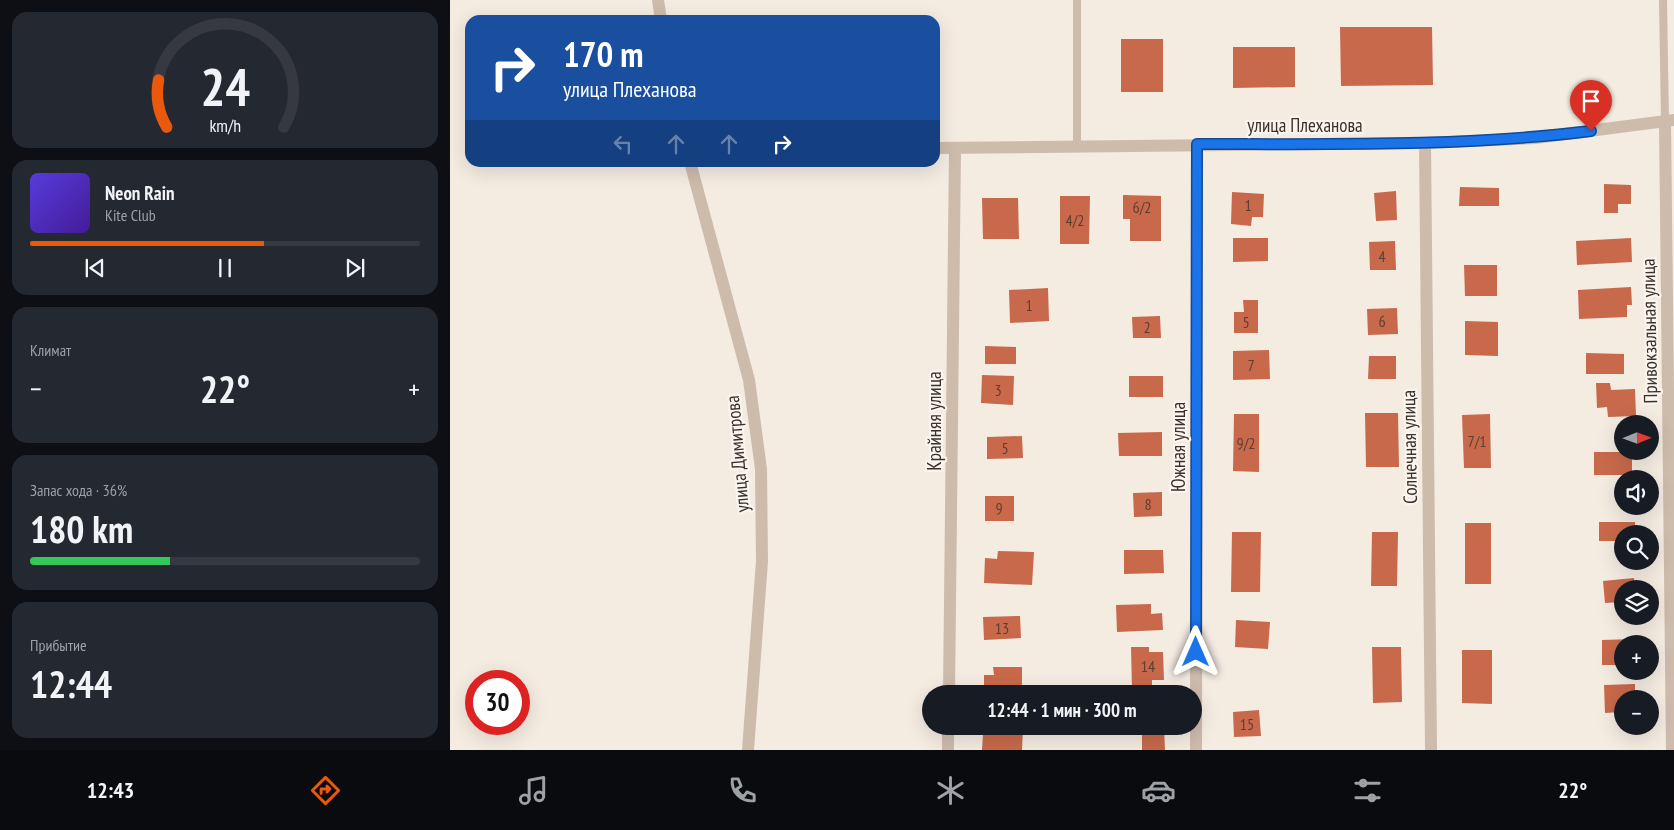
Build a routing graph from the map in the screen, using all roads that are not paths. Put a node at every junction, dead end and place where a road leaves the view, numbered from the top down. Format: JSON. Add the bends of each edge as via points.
{"nodes":[{"id":1,"x":658,"y":0,"type":"edge"},
{"id":2,"x":1077,"y":0,"type":"edge"},
{"id":3,"x":1663,"y":0,"type":"edge"},
{"id":4,"x":660,"y":15,"type":"edge"},
{"id":5,"x":1670,"y":121,"type":"edge"},
{"id":6,"x":1425,"y":143,"type":"junction"},
{"id":7,"x":1197,"y":144,"type":"junction"},
{"id":8,"x":1077,"y":146,"type":"junction"},
{"id":9,"x":940,"y":148,"type":"edge"},
{"id":10,"x":955,"y":149,"type":"junction"},
{"id":11,"x":691,"y":167,"type":"edge"},
{"id":12,"x":949,"y":685,"type":"edge"},
{"id":13,"x":948,"y":735,"type":"edge"},
{"id":14,"x":748,"y":750,"type":"edge"},
{"id":15,"x":948,"y":750,"type":"edge"},
{"id":16,"x":1196,"y":750,"type":"edge"},
{"id":17,"x":1432,"y":750,"type":"edge"},
{"id":18,"x":1672,"y":750,"type":"edge"}],
"edges":[{"from":1,"to":4,"type":"street"},
{"from":2,"to":8,"type":"lane"},
{"from":3,"to":5,"type":"lane"},
{"from":5,"to":6,"type":"street","name":"улица Плеханова","via":[[1535,138]]},
{"from":5,"to":18,"type":"street","name":"Привокзальная улица"},
{"from":6,"to":7,"type":"street","name":"улица Плеханова"},
{"from":6,"to":17,"type":"street","name":"Солнечная улица"},
{"from":7,"to":8,"type":"street","name":"улица Плеханова"},
{"from":7,"to":16,"type":"street","name":"Южная улица"},
{"from":8,"to":10,"type":"street","name":"улица Плеханова"},
{"from":9,"to":10,"type":"street","name":"улица Плеханова"},
{"from":10,"to":12,"type":"street","name":"Крайняя улица"},
{"from":11,"to":14,"type":"street","name":"улица Димитрова","via":[[749,380],[761,469],[762,561]]},
{"from":13,"to":15,"type":"street"}]}
